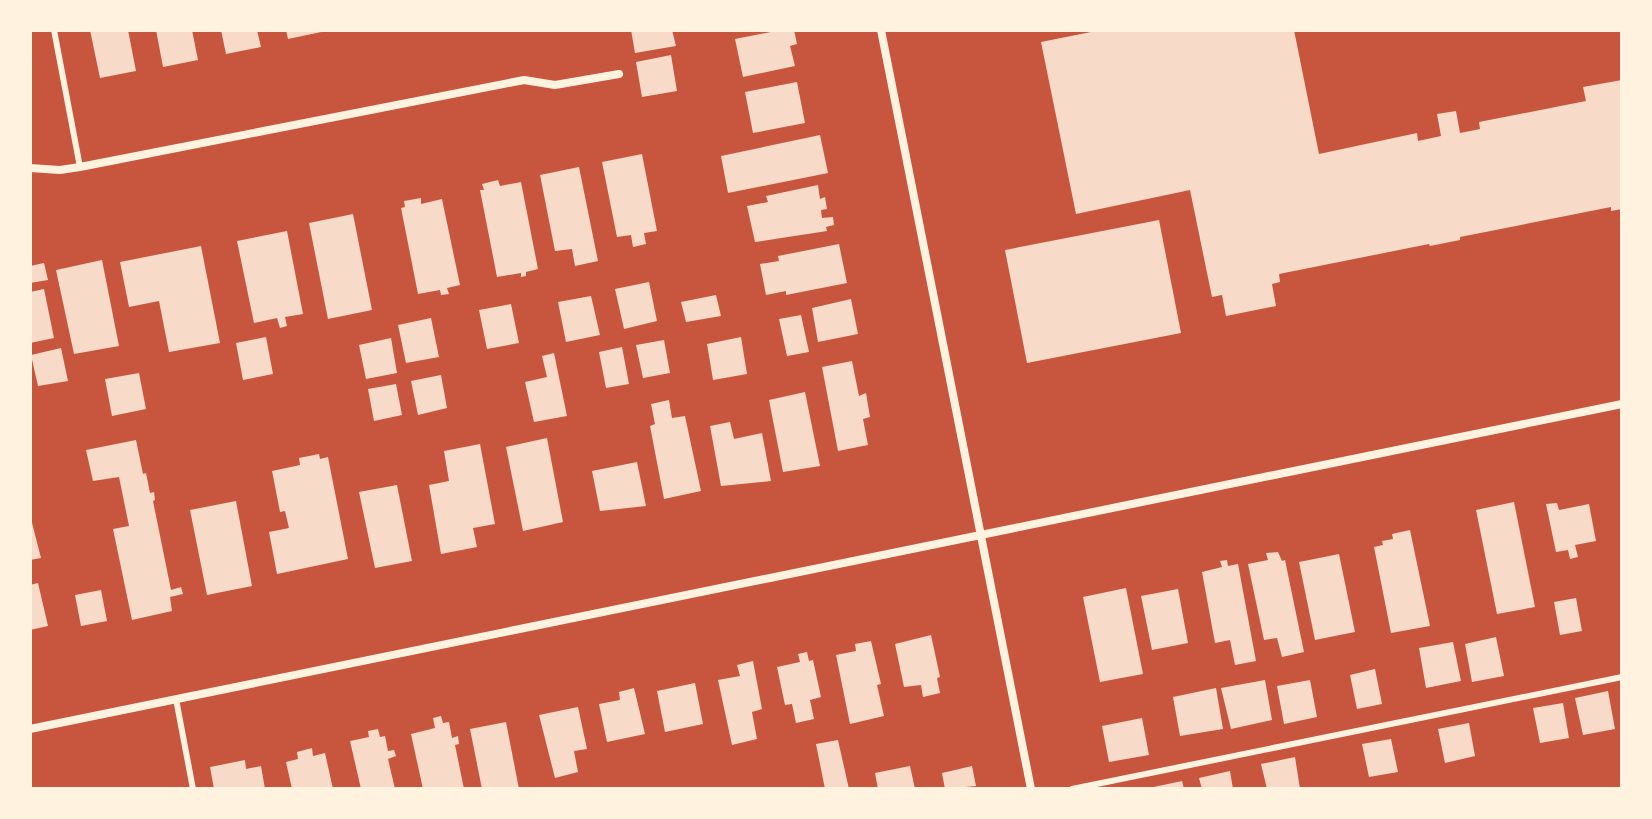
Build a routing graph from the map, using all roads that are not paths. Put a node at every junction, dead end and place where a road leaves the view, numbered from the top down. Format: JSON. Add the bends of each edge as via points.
{"nodes":[{"id":1,"x":54,"y":30,"type":"edge"},
{"id":2,"x":881,"y":30,"type":"edge"},
{"id":3,"x":619,"y":74,"type":"dead end"},
{"id":4,"x":80,"y":167,"type":"junction"},
{"id":5,"x":30,"y":168,"type":"edge"},
{"id":6,"x":1622,"y":404,"type":"edge"},
{"id":7,"x":981,"y":535,"type":"junction"},
{"id":8,"x":1622,"y":677,"type":"edge"},
{"id":9,"x":176,"y":699,"type":"junction"},
{"id":10,"x":30,"y":729,"type":"edge"},
{"id":11,"x":193,"y":789,"type":"edge"},
{"id":12,"x":1031,"y":789,"type":"edge"},
{"id":13,"x":1072,"y":789,"type":"edge"}],
"edges":[{"from":1,"to":4,"type":"lane"},
{"from":2,"to":7,"type":"street"},
{"from":3,"to":4,"type":"street","via":[[555,85],[524,80]]},
{"from":4,"to":5,"type":"street"},
{"from":6,"to":7,"type":"street"},
{"from":7,"to":9,"type":"street"},
{"from":7,"to":12,"type":"street"},
{"from":8,"to":13,"type":"lane"},
{"from":9,"to":10,"type":"street"},
{"from":9,"to":11,"type":"lane"}]}
